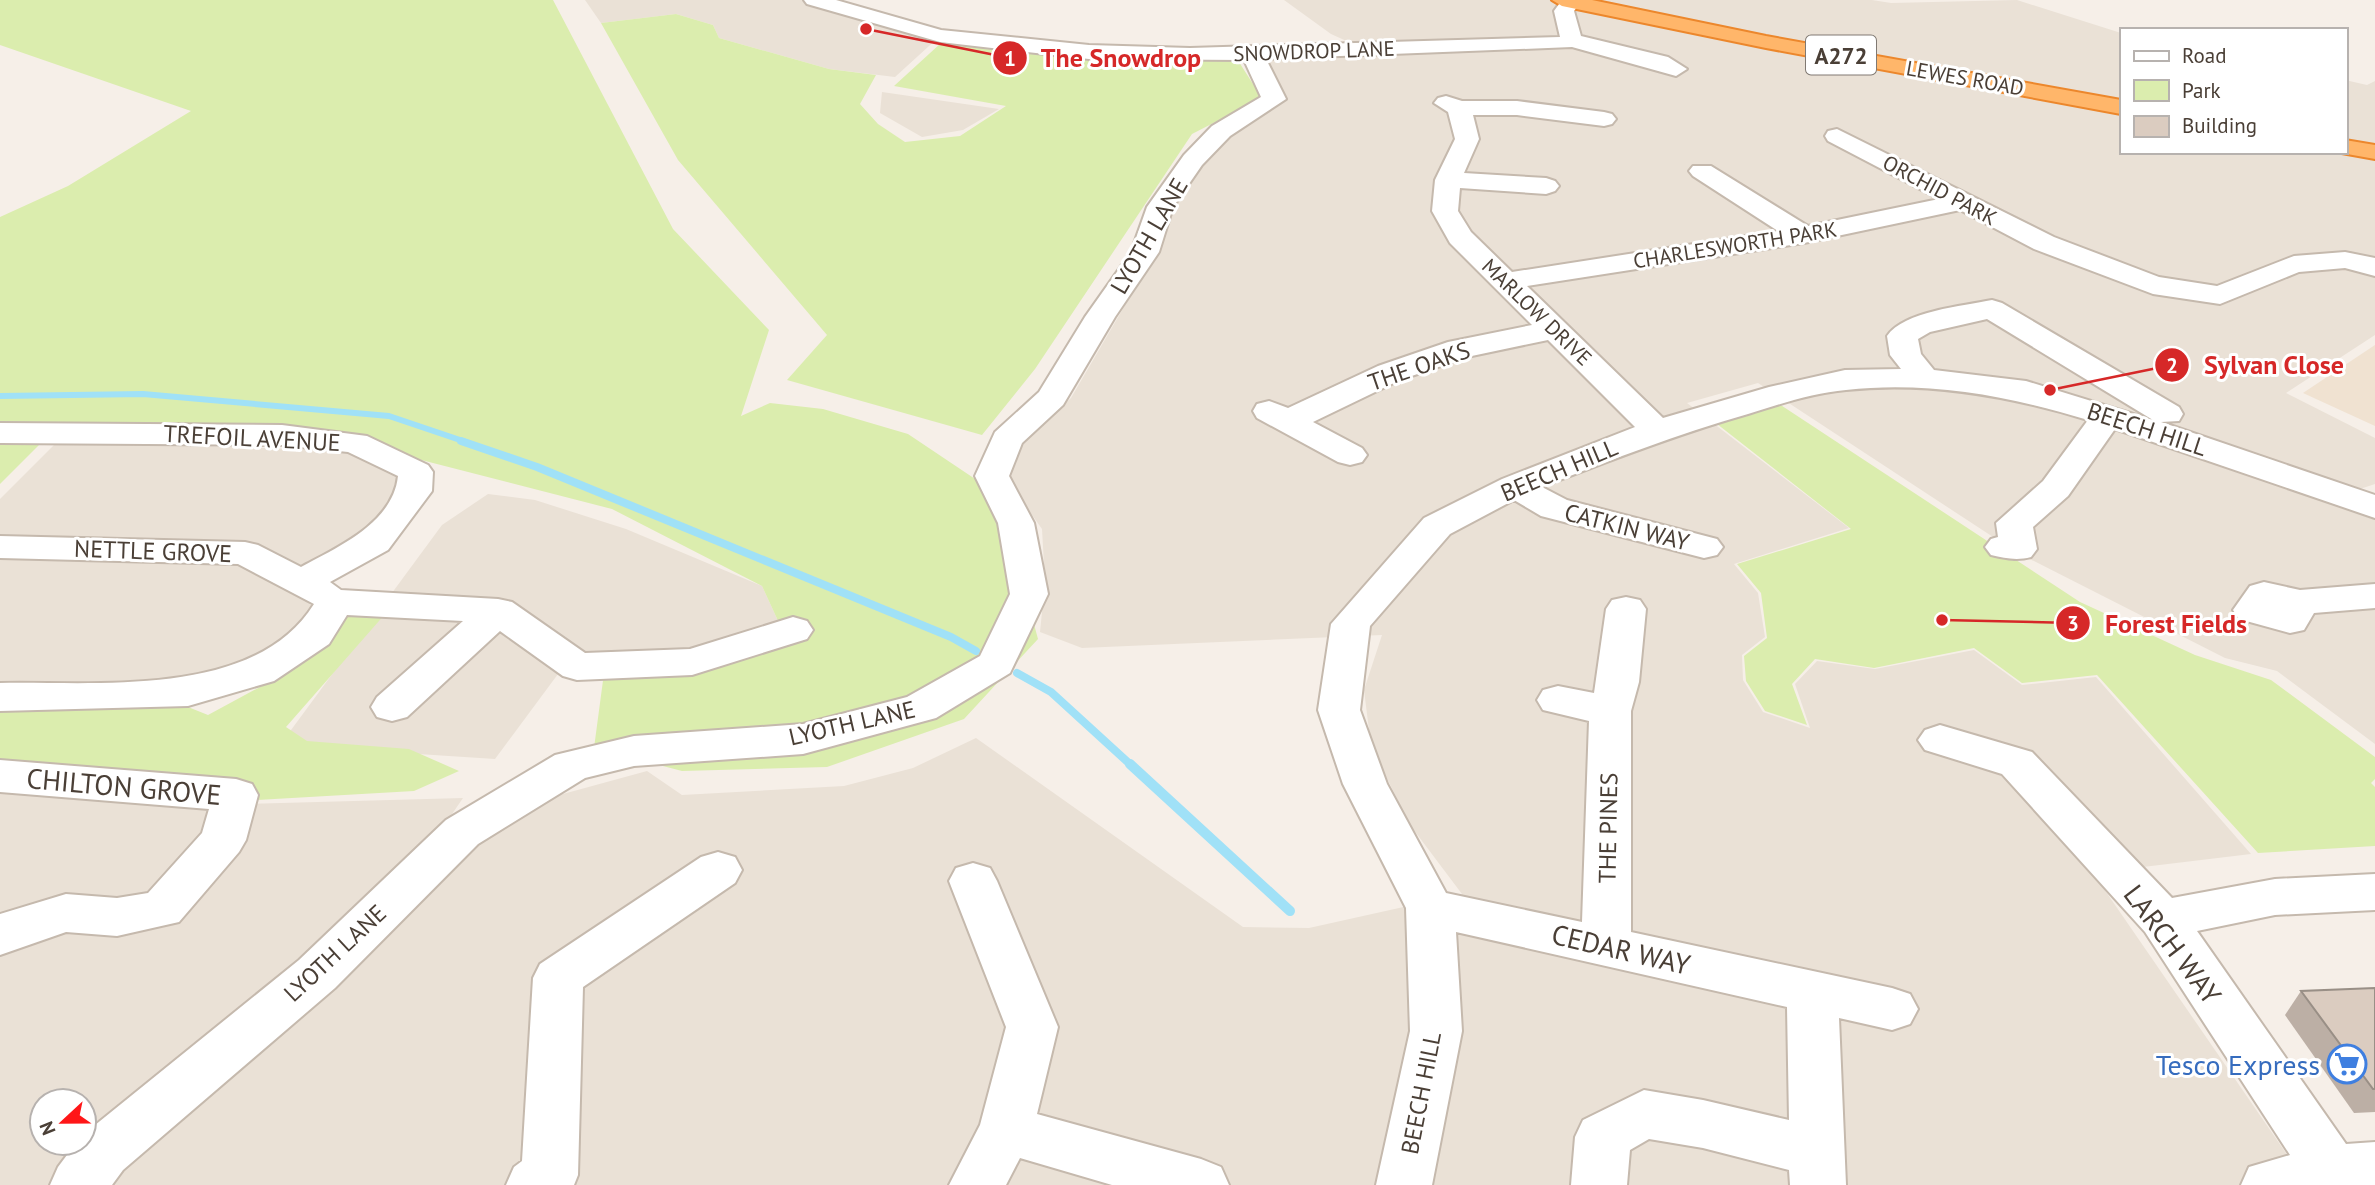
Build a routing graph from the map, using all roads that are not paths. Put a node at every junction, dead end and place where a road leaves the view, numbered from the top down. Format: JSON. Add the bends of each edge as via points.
{"nodes":[{"id":1,"x":814,"y":0,"type":"edge"},
{"id":2,"x":1566,"y":2,"type":"edge"},
{"id":3,"x":1571,"y":40,"type":"junction"},
{"id":4,"x":1252,"y":53,"type":"junction"},
{"id":5,"x":1676,"y":69,"type":"dead end"},
{"id":6,"x":2120,"y":107,"type":"edge"},
{"id":7,"x":1588,"y":120,"type":"dead end"},
{"id":8,"x":1853,"y":141,"type":"dead end"},
{"id":9,"x":2347,"y":147,"type":"edge"},
{"id":10,"x":2375,"y":152,"type":"edge"},
{"id":11,"x":1702,"y":171,"type":"dead end"},
{"id":12,"x":1447,"y":180,"type":"junction"},
{"id":13,"x":1534,"y":188,"type":"dead end"},
{"id":14,"x":1962,"y":202,"type":"junction"},
{"id":15,"x":1804,"y":235,"type":"junction"},
{"id":16,"x":2375,"y":267,"type":"edge"},
{"id":17,"x":1506,"y":281,"type":"junction"},
{"id":18,"x":1556,"y":329,"type":"junction"},
{"id":19,"x":1924,"y":379,"type":"junction"},
{"id":20,"x":2166,"y":414,"type":"dead end"},
{"id":21,"x":2107,"y":415,"type":"junction"},
{"id":22,"x":1657,"y":430,"type":"junction"},
{"id":23,"x":0,"y":433,"type":"edge"},
{"id":24,"x":1350,"y":456,"type":"dead end"},
{"id":25,"x":1514,"y":486,"type":"junction"},
{"id":26,"x":2375,"y":507,"type":"edge"},
{"id":27,"x":2003,"y":527,"type":"dead end"},
{"id":28,"x":0,"y":547,"type":"edge"},
{"id":29,"x":1704,"y":547,"type":"dead end"},
{"id":30,"x":319,"y":592,"type":"junction"},
{"id":31,"x":2375,"y":596,"type":"edge"},
{"id":32,"x":2300,"y":602,"type":"dead end"},
{"id":33,"x":1626,"y":609,"type":"dead end"},
{"id":34,"x":498,"y":611,"type":"junction"},
{"id":35,"x":793,"y":630,"type":"dead end"},
{"id":36,"x":0,"y":697,"type":"edge"},
{"id":37,"x":1558,"y":700,"type":"dead end"},
{"id":38,"x":392,"y":707,"type":"dead end"},
{"id":39,"x":1610,"y":710,"type":"junction"},
{"id":40,"x":1940,"y":740,"type":"dead end"},
{"id":41,"x":0,"y":776,"type":"edge"},
{"id":42,"x":718,"y":870,"type":"dead end"},
{"id":43,"x":973,"y":881,"type":"dead end"},
{"id":44,"x":2375,"y":892,"type":"edge"},
{"id":45,"x":1430,"y":908,"type":"junction"},
{"id":46,"x":2162,"y":919,"type":"junction"},
{"id":47,"x":0,"y":936,"type":"edge"},
{"id":48,"x":1606,"y":945,"type":"junction"},
{"id":49,"x":1812,"y":993,"type":"junction"},
{"id":50,"x":1892,"y":1009,"type":"dead end"},
{"id":51,"x":1006,"y":1130,"type":"junction"},
{"id":52,"x":1818,"y":1168,"type":"edge"},
{"id":53,"x":2353,"y":1169,"type":"edge"},
{"id":54,"x":78,"y":1185,"type":"edge"},
{"id":55,"x":534,"y":1185,"type":"edge"},
{"id":56,"x":977,"y":1185,"type":"edge"},
{"id":57,"x":1201,"y":1185,"type":"edge"},
{"id":58,"x":1404,"y":1185,"type":"edge"},
{"id":59,"x":1599,"y":1185,"type":"edge"},
{"id":60,"x":2269,"y":1185,"type":"edge"}],
"edges":[{"from":1,"to":4,"type":"street","name":"SNOWDROP LANE","via":[[940,36],[990,43],[1089,52]]},
{"from":2,"to":3,"type":"street"},
{"from":2,"to":6,"type":"highway","name":"LEWES ROAD","number":"A272"},
{"from":3,"to":4,"type":"street","name":"SNOWDROP LANE","via":[[1535,45]]},
{"from":3,"to":5,"type":"street"},
{"from":4,"to":54,"type":"street","name":"LYOTH LANE","via":[[1274,99],[1220,131],[1193,160],[1160,207],[1145,252],[1052,398],[1007,439],[992,476],[1016,523],[1029,594],[996,664],[921,708],[803,739],[634,751],[572,766],[462,832],[317,974],[103,1152]]},
{"from":7,"to":12,"type":"street","name":"MARLOW DRIVE","via":[[1517,108],[1453,105],[1466,139]]},
{"from":8,"to":14,"type":"street","name":"ORCHID PARK"},
{"from":9,"to":10,"type":"highway"},
{"from":11,"to":15,"type":"street"},
{"from":12,"to":13,"type":"street"},
{"from":12,"to":17,"type":"street","name":"MARLOW DRIVE","via":[[1446,211],[1460,237]]},
{"from":14,"to":15,"type":"street","name":"CHARLESWORTH PARK"},
{"from":14,"to":16,"type":"street","name":"ORCHID PARK","via":[[2044,243],[2153,285],[2220,295],[2294,264],[2345,260]]},
{"from":15,"to":17,"type":"street","name":"CHARLESWORTH PARK"},
{"from":17,"to":18,"type":"street","name":"MARLOW DRIVE"},
{"from":18,"to":22,"type":"street","name":"MARLOW DRIVE"},
{"from":18,"to":24,"type":"street","name":"THE OAKS","via":[[1458,349],[1276,414]]},
{"from":19,"to":20,"type":"street","via":[[1906,355],[1902,336],[1920,325],[1992,309]]},
{"from":19,"to":21,"type":"street","name":"BEECH HILL","via":[[2026,391]]},
{"from":19,"to":22,"type":"street","name":"BEECH HILL","via":[[1845,380]]},
{"from":21,"to":26,"type":"street","name":"BEECH HILL"},
{"from":21,"to":27,"type":"street","via":[[2037,509]]},
{"from":22,"to":25,"type":"street","name":"BEECH HILL"},
{"from":23,"to":30,"type":"street","name":"TREFOIL AVENUE","via":[[282,435],[355,443],[416,472],[414,491],[375,542]]},
{"from":25,"to":29,"type":"street","name":"CATKIN WAY","via":[[1554,508]]},
{"from":25,"to":45,"type":"street","name":"BEECH HILL","via":[[1437,526],[1351,624],[1339,710],[1365,784]]},
{"from":28,"to":30,"type":"street","name":"NETTLE GROVE","via":[[245,553]]},
{"from":30,"to":34,"type":"street"},
{"from":30,"to":36,"type":"street","via":[[315,635],[260,672],[188,692]]},
{"from":31,"to":32,"type":"street"},
{"from":33,"to":39,"type":"street","name":"THE PINES","via":[[1618,682]]},
{"from":34,"to":35,"type":"street","via":[[577,667],[692,662]]},
{"from":34,"to":38,"type":"street"},
{"from":37,"to":39,"type":"street"},
{"from":39,"to":48,"type":"street","name":"THE PINES"},
{"from":40,"to":46,"type":"street","name":"LARCH WAY","via":[[2017,763]]},
{"from":41,"to":47,"type":"street","name":"CHILTON GROVE","via":[[236,795],[223,840],[162,909],[117,917],[66,913]]},
{"from":42,"to":55,"type":"street","via":[[543,976],[550,1175]]},
{"from":43,"to":51,"type":"street","via":[[1032,1027]]},
{"from":44,"to":46,"type":"street","via":[[2276,897]]},
{"from":45,"to":48,"type":"street","name":"CEDAR WAY"},
{"from":45,"to":58,"type":"street","name":"BEECH HILL","via":[[1436,1031]]},
{"from":46,"to":53,"type":"street","name":"LARCH WAY"},
{"from":48,"to":49,"type":"street","name":"CEDAR WAY"},
{"from":49,"to":50,"type":"street","name":"CEDAR WAY"},
{"from":49,"to":52,"type":"street"},
{"from":51,"to":56,"type":"street"},
{"from":51,"to":57,"type":"street"},
{"from":52,"to":59,"type":"street","via":[[1703,1124],[1643,1114],[1603,1137]]},
{"from":53,"to":60,"type":"street"}]}
